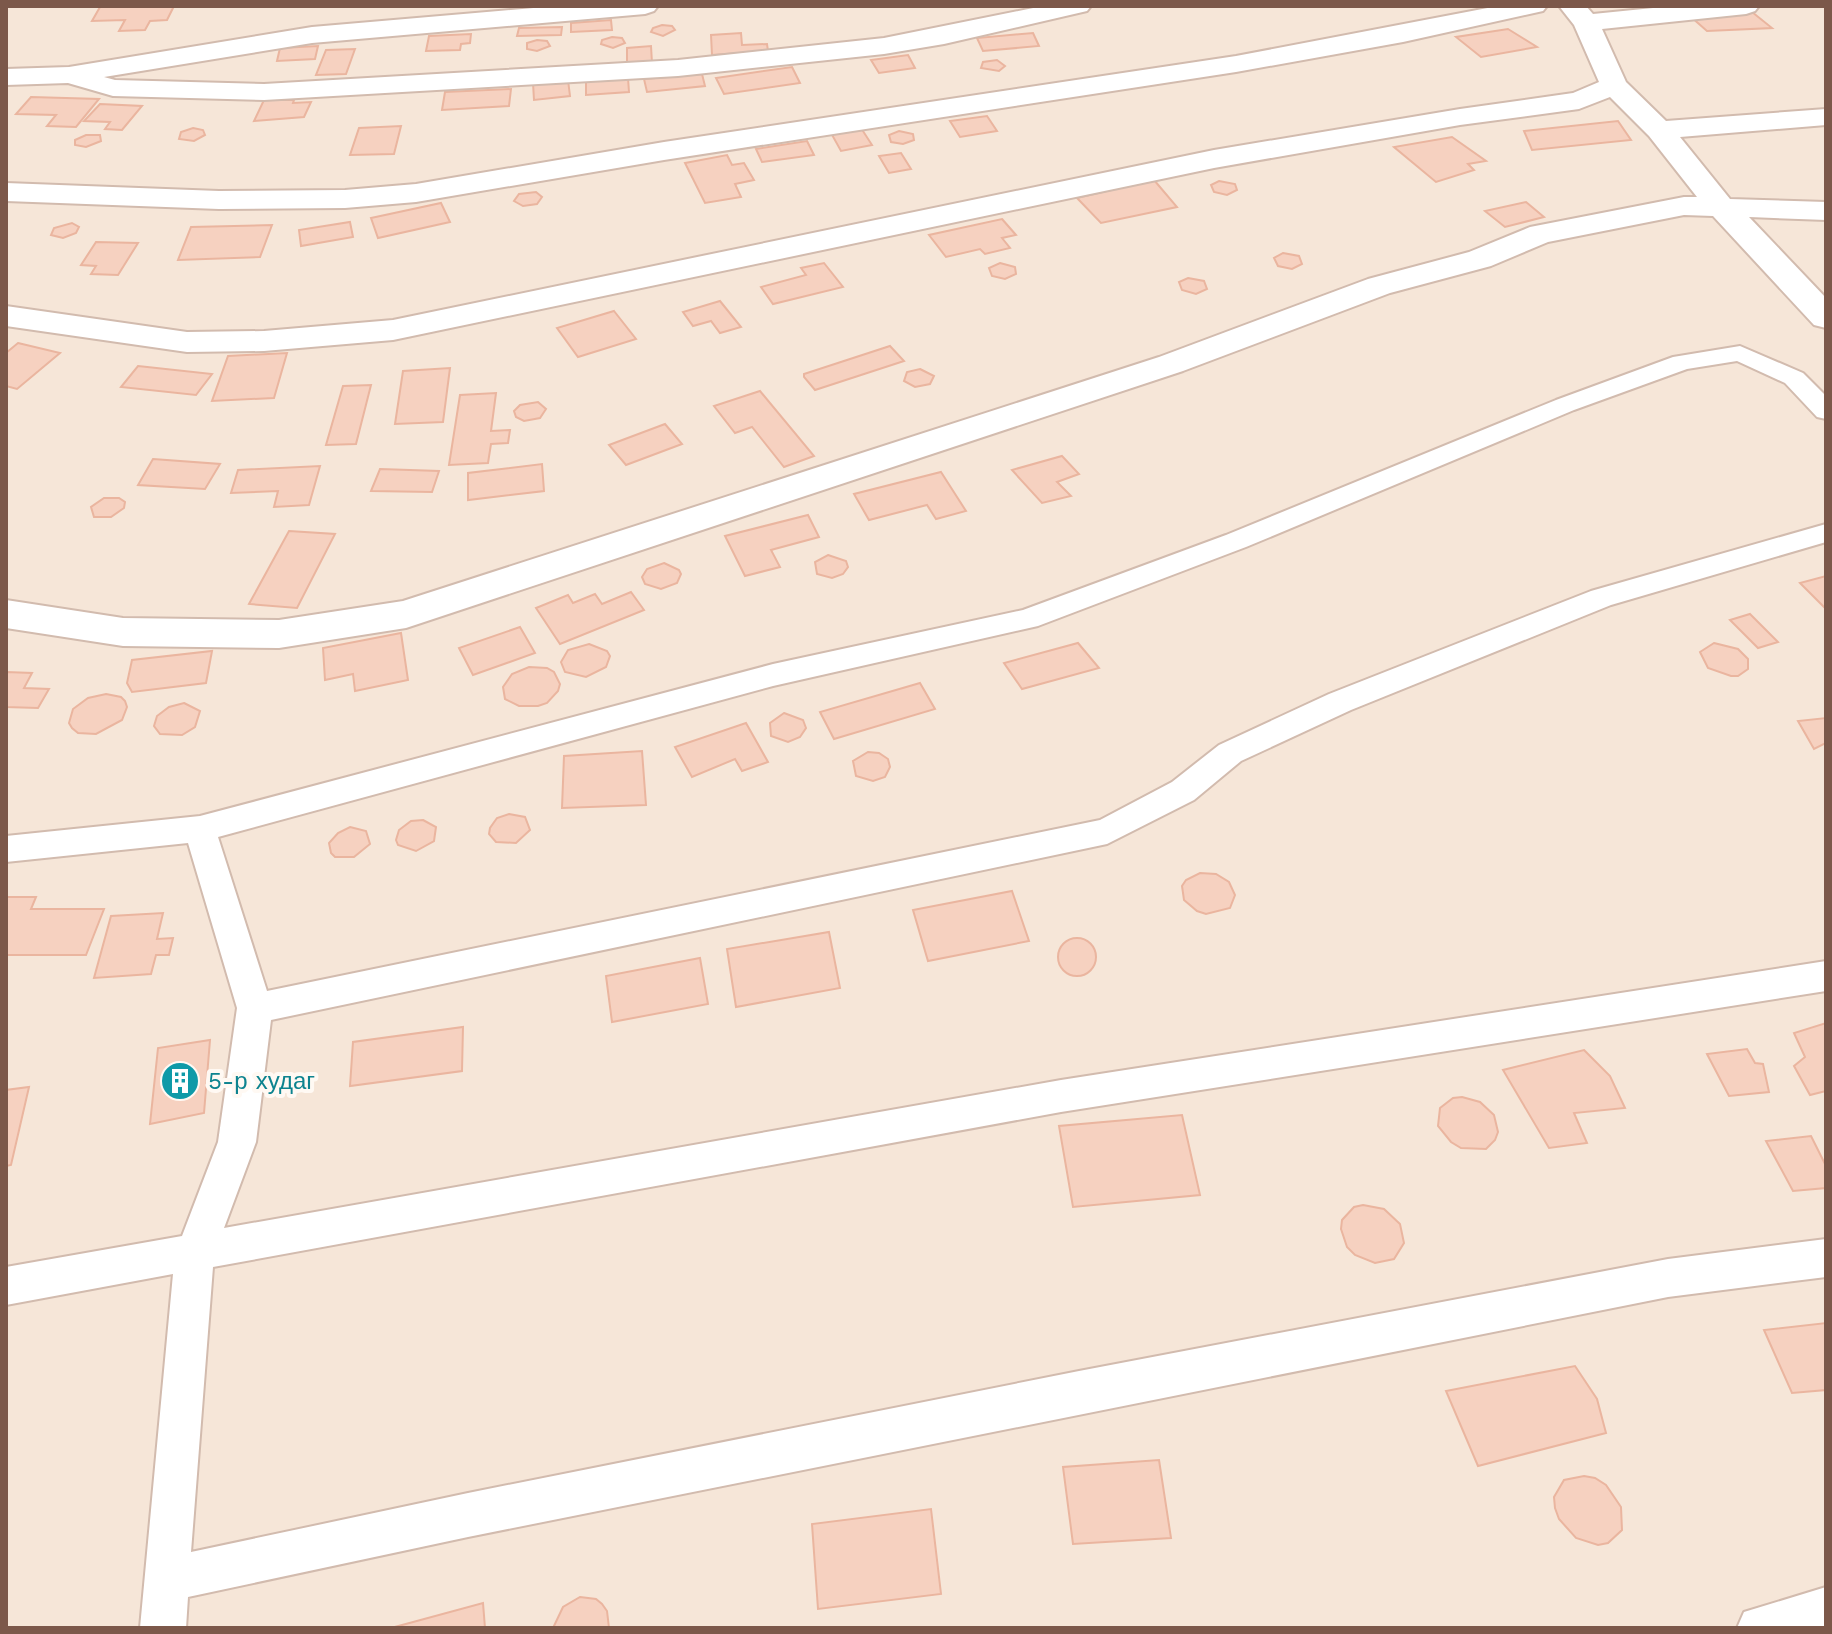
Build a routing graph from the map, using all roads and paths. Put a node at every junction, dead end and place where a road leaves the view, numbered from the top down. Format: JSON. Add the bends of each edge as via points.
{"nodes":[{"id":1,"x":645,"y":6,"type":"edge"},
{"id":2,"x":1078,"y":6,"type":"edge"},
{"id":3,"x":1534,"y":6,"type":"edge"},
{"id":4,"x":1746,"y":6,"type":"edge"},
{"id":5,"x":1579,"y":15,"type":"edge"},
{"id":6,"x":69,"y":75,"type":"junction"},
{"id":7,"x":6,"y":77,"type":"edge"},
{"id":8,"x":1614,"y":85,"type":"junction"},
{"id":9,"x":1826,"y":117,"type":"edge"},
{"id":10,"x":1659,"y":130,"type":"junction"},
{"id":11,"x":6,"y":192,"type":"edge"},
{"id":12,"x":1719,"y":205,"type":"junction"},
{"id":13,"x":1826,"y":211,"type":"edge"},
{"id":14,"x":6,"y":316,"type":"edge"},
{"id":15,"x":1826,"y":318,"type":"edge"},
{"id":16,"x":1826,"y":411,"type":"edge"},
{"id":17,"x":1826,"y":533,"type":"edge"},
{"id":18,"x":6,"y":614,"type":"edge"},
{"id":19,"x":200,"y":829,"type":"junction"},
{"id":20,"x":6,"y":849,"type":"edge"},
{"id":21,"x":1826,"y":976,"type":"edge"},
{"id":22,"x":255,"y":1008,"type":"junction"},
{"id":23,"x":195,"y":1253,"type":"junction"},
{"id":24,"x":1826,"y":1258,"type":"edge"},
{"id":25,"x":6,"y":1286,"type":"edge"},
{"id":26,"x":166,"y":1580,"type":"junction"},
{"id":27,"x":1826,"y":1609,"type":"edge"},
{"id":28,"x":163,"y":1628,"type":"edge"},
{"id":29,"x":1760,"y":1628,"type":"edge"}],
"edges":[{"from":1,"to":6,"type":"street","via":[[312,35]]},
{"from":2,"to":6,"type":"street","via":[[884,46],[678,68],[264,92],[113,88]]},
{"from":3,"to":11,"type":"street","via":[[1236,64],[416,193],[219,200]]},
{"from":4,"to":5,"type":"street"},
{"from":5,"to":8,"type":"street"},
{"from":6,"to":7,"type":"street"},
{"from":8,"to":10,"type":"street"},
{"from":8,"to":14,"type":"street","via":[[1579,101],[1214,159],[393,330],[187,342]]},
{"from":9,"to":10,"type":"street"},
{"from":10,"to":12,"type":"street"},
{"from":12,"to":13,"type":"street"},
{"from":12,"to":15,"type":"street"},
{"from":12,"to":18,"type":"street","via":[[1684,206],[1541,234],[1480,259],[1379,286],[1171,364],[406,614],[279,634],[123,632]]},
{"from":16,"to":19,"type":"lane","via":[[1794,378],[1740,353],[1682,362],[1028,619],[773,675]]},
{"from":17,"to":22,"type":"lane","via":[[1601,598],[1340,702],[1230,753],[1183,791],[1107,831]]},
{"from":19,"to":20,"type":"lane"},
{"from":19,"to":22,"type":"lane"},
{"from":21,"to":23,"type":"lane","via":[[1061,1096]]},
{"from":22,"to":23,"type":"lane","via":[[237,1142]]},
{"from":23,"to":25,"type":"lane"},
{"from":23,"to":26,"type":"lane"},
{"from":24,"to":26,"type":"lane","via":[[1668,1278],[1079,1392]]},
{"from":26,"to":28,"type":"lane"},
{"from":27,"to":29,"type":"lane"}]}
